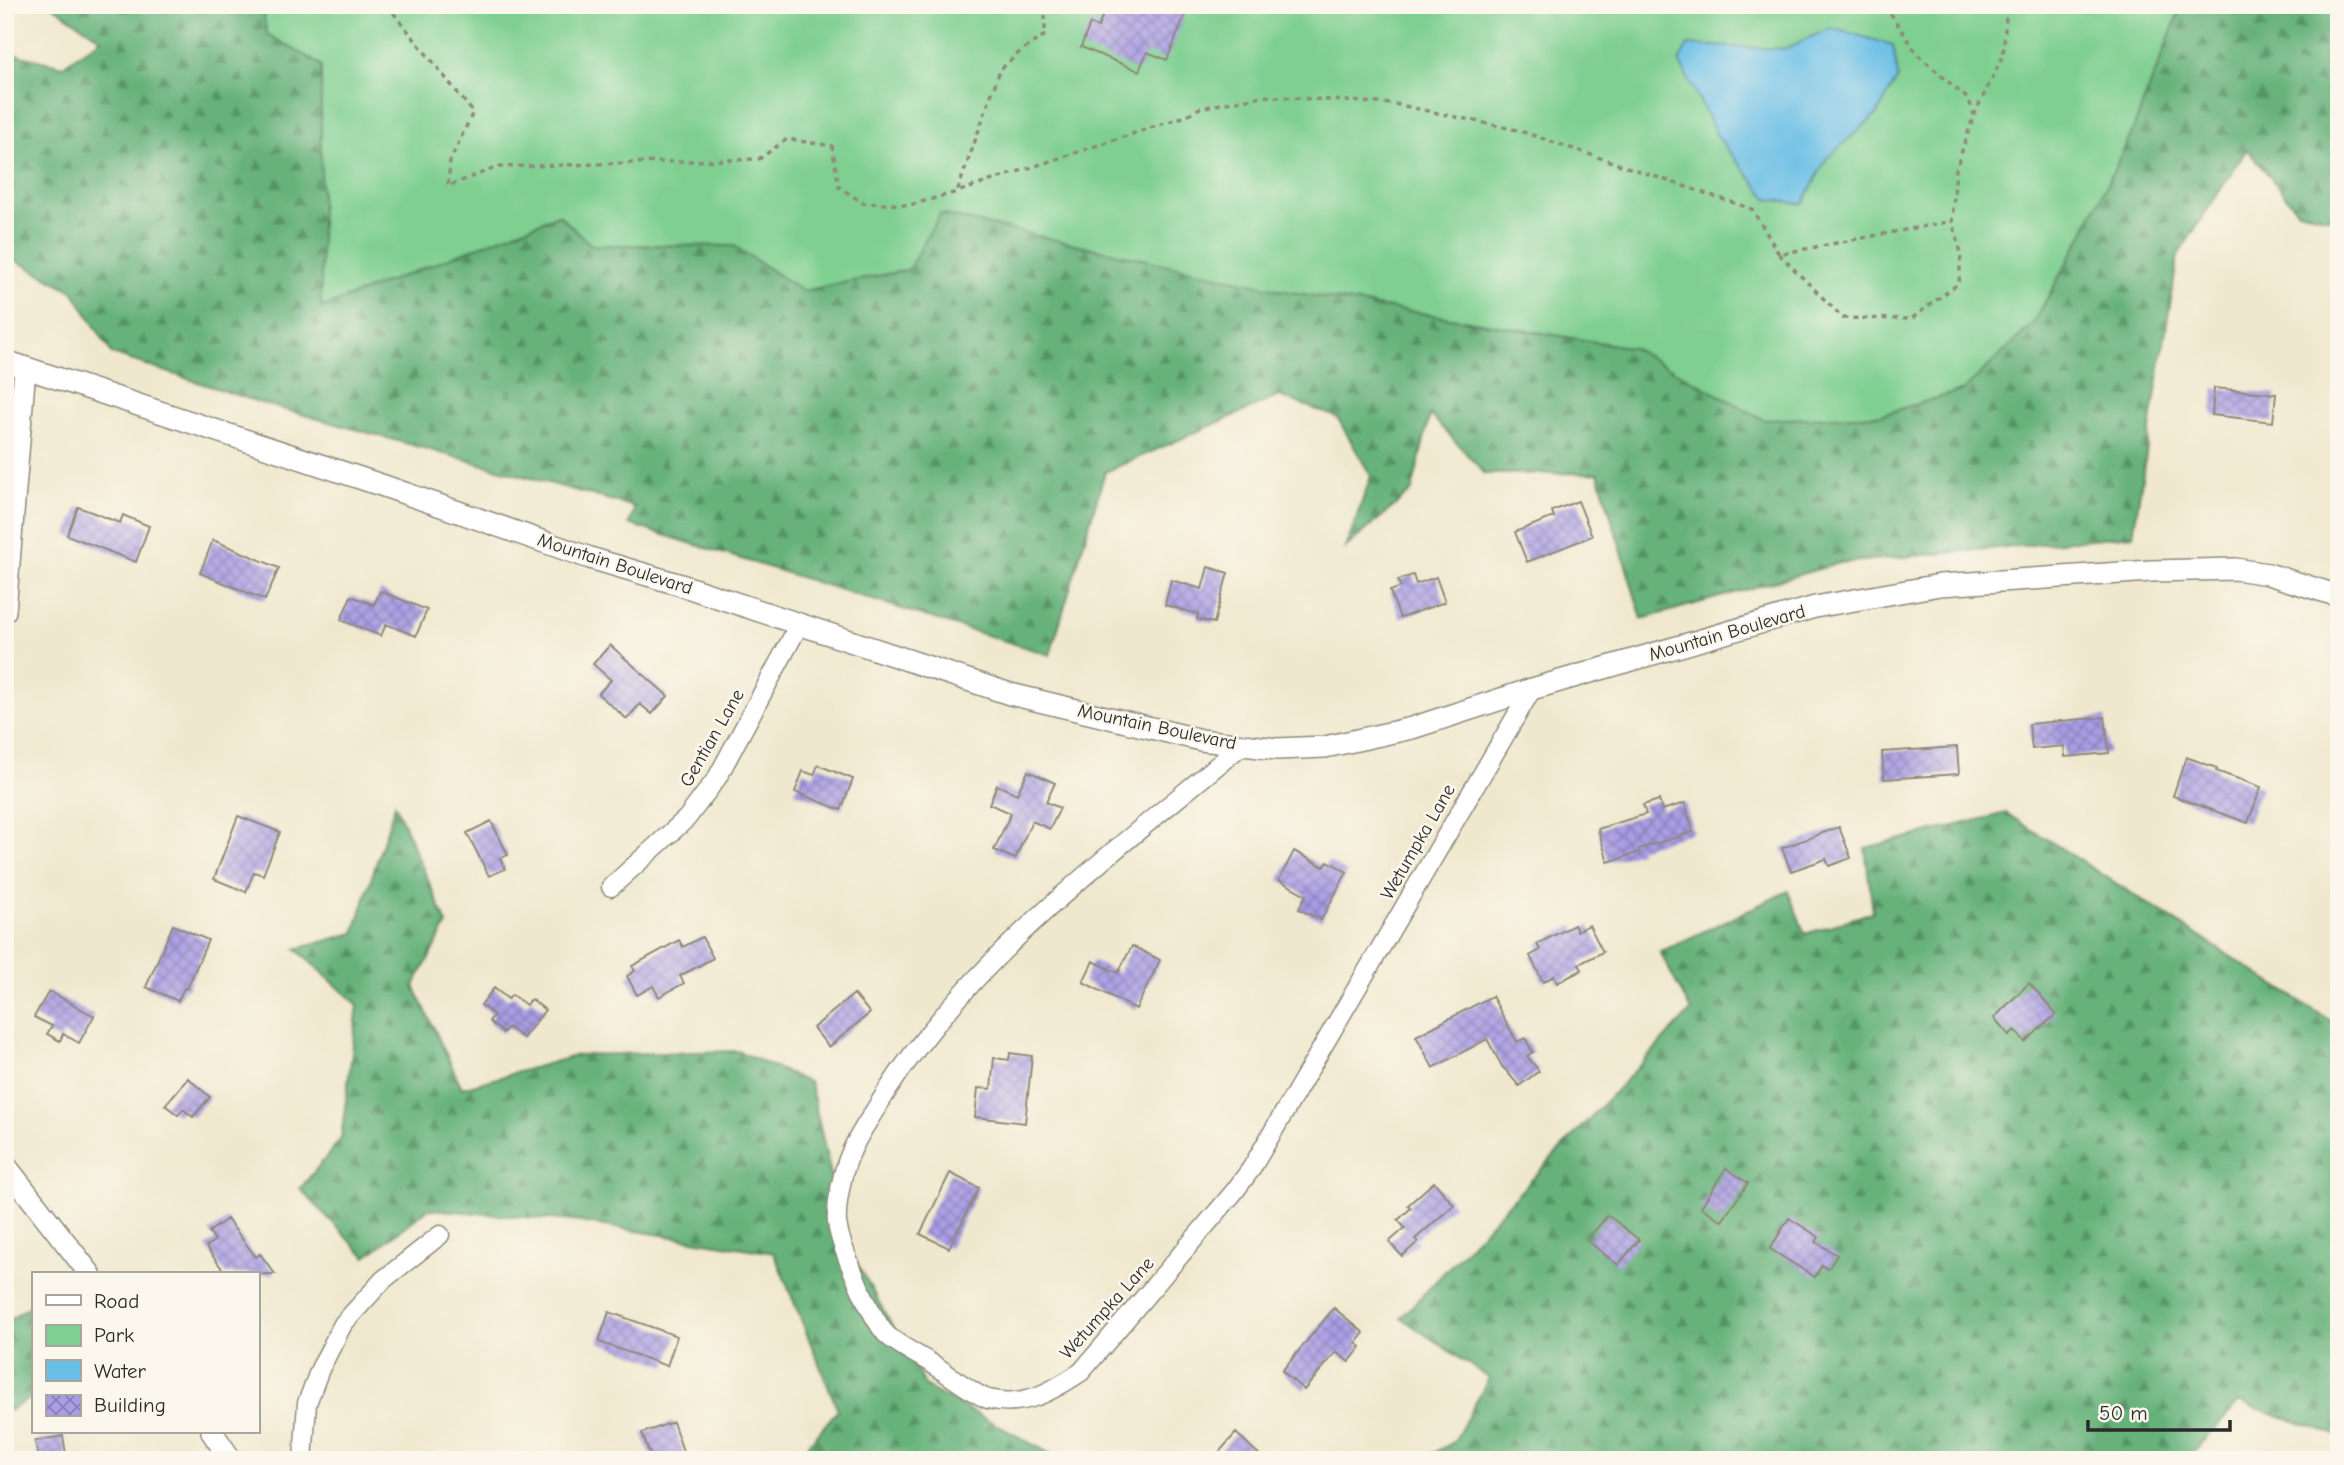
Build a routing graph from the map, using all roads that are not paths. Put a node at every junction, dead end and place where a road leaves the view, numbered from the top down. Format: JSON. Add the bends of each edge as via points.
{"nodes":[{"id":1,"x":15,"y":364,"type":"edge"},
{"id":2,"x":2339,"y":596,"type":"edge"},
{"id":3,"x":5,"y":611,"type":"edge"},
{"id":4,"x":800,"y":623,"type":"junction"},
{"id":5,"x":1532,"y":690,"type":"junction"},
{"id":6,"x":1242,"y":745,"type":"junction"},
{"id":7,"x":611,"y":887,"type":"dead end"},
{"id":8,"x":5,"y":1165,"type":"edge"},
{"id":9,"x":440,"y":1235,"type":"dead end"},
{"id":10,"x":88,"y":1272,"type":"edge"},
{"id":11,"x":213,"y":1434,"type":"edge"},
{"id":12,"x":231,"y":1460,"type":"edge"},
{"id":13,"x":303,"y":1460,"type":"edge"}],
"edges":[{"from":1,"to":3,"type":"street"},
{"from":1,"to":4,"type":"street","name":"Mountain Boulevard","via":[[590,558]]},
{"from":2,"to":5,"type":"street","name":"Mountain Boulevard","via":[[2235,569],[1940,585],[1815,607]]},
{"from":4,"to":6,"type":"street","name":"Mountain Boulevard","via":[[1010,694],[1202,740]]},
{"from":4,"to":7,"type":"street","name":"Gentian Lane","via":[[717,778],[687,818]]},
{"from":5,"to":6,"type":"street","name":"Mountain Boulevard","via":[[1412,727],[1325,747]]},
{"from":5,"to":6,"type":"street","name":"Wetumpka Lane","via":[[1234,1192],[1081,1372],[1026,1401],[987,1399],[886,1334],[863,1293],[837,1223],[842,1176],[853,1147],[906,1062],[950,1007],[1053,904]]},
{"from":8,"to":10,"type":"street"},
{"from":9,"to":13,"type":"street","via":[[383,1280],[343,1324],[307,1403]]},
{"from":11,"to":12,"type":"street"}]}
